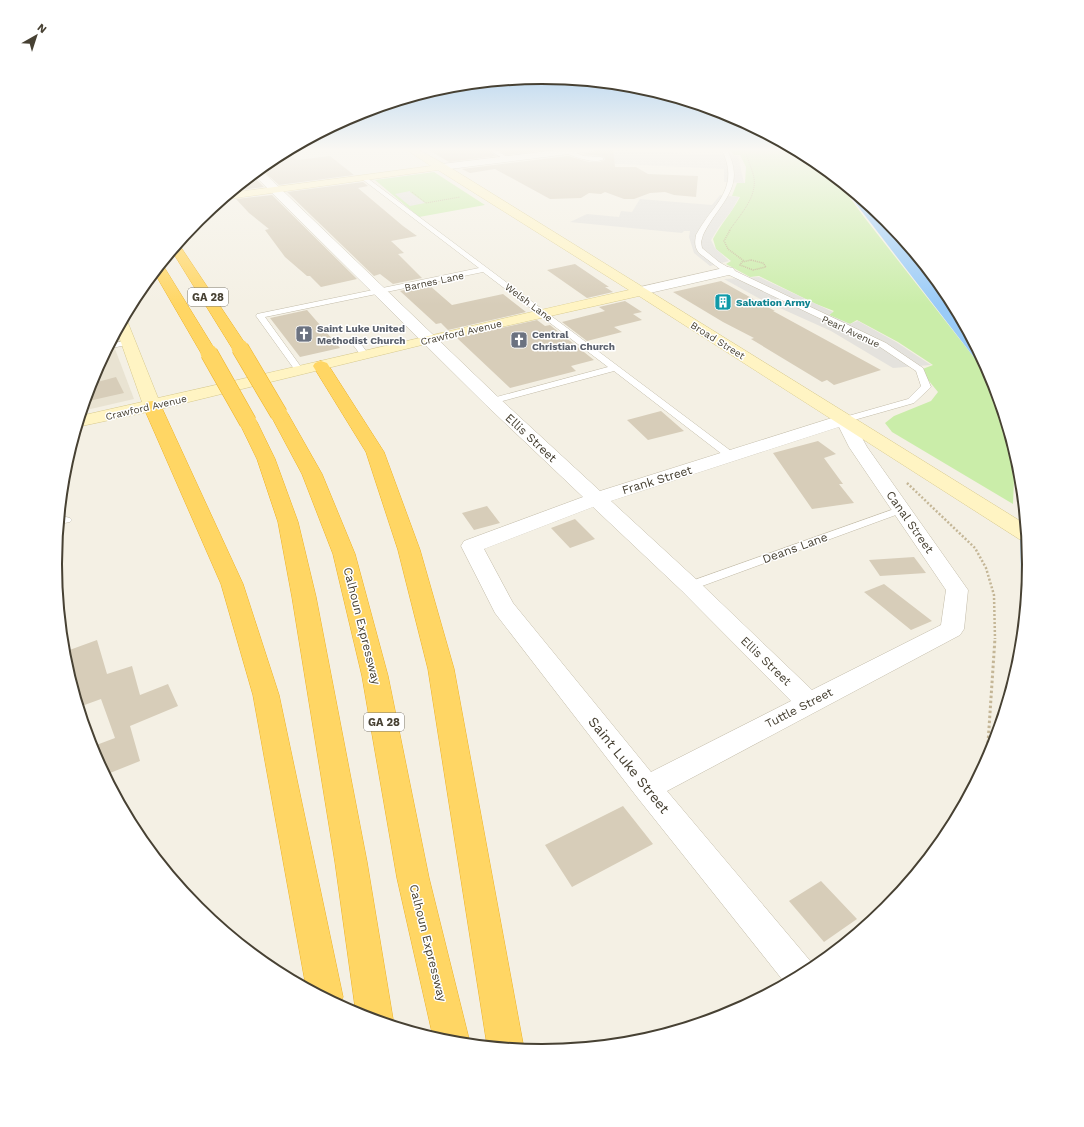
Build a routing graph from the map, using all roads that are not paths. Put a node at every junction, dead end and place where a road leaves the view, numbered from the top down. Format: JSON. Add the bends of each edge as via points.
{"nodes":[{"id":1,"x":286,"y":201,"type":"edge"},
{"id":2,"x":394,"y":201,"type":"edge"},
{"id":3,"x":495,"y":201,"type":"edge"},
{"id":4,"x":722,"y":201,"type":"edge"},
{"id":5,"x":178,"y":251,"type":"edge"},
{"id":6,"x":486,"y":269,"type":"junction"},
{"id":7,"x":161,"y":271,"type":"edge"},
{"id":8,"x":728,"y":271,"type":"junction"},
{"id":9,"x":381,"y":292,"type":"junction"},
{"id":10,"x":641,"y":292,"type":"junction"},
{"id":11,"x":544,"y":313,"type":"junction"},
{"id":12,"x":123,"y":329,"type":"edge"},
{"id":13,"x":429,"y":339,"type":"junction"},
{"id":14,"x":128,"y":342,"type":"junction"},
{"id":15,"x":355,"y":342,"type":"dead end"},
{"id":16,"x":115,"y":345,"type":"edge"},
{"id":17,"x":365,"y":355,"type":"junction"},
{"id":18,"x":311,"y":368,"type":"junction"},
{"id":19,"x":616,"y":368,"type":"junction"},
{"id":20,"x":492,"y":401,"type":"junction"},
{"id":21,"x":152,"y":406,"type":"junction"},
{"id":22,"x":844,"y":420,"type":"junction"},
{"id":23,"x":83,"y":421,"type":"edge"},
{"id":24,"x":731,"y":456,"type":"junction"},
{"id":25,"x":596,"y":499,"type":"junction"},
{"id":26,"x":900,"y":510,"type":"junction"},
{"id":27,"x":1021,"y":531,"type":"edge"},
{"id":28,"x":472,"y":546,"type":"joint"},
{"id":29,"x":690,"y":586,"type":"junction"},
{"id":30,"x":952,"y":629,"type":"joint"},
{"id":31,"x":809,"y":702,"type":"junction"},
{"id":32,"x":647,"y":788,"type":"junction"},
{"id":33,"x":796,"y":971,"type":"edge"},
{"id":34,"x":324,"y":991,"type":"edge"},
{"id":35,"x":374,"y":1013,"type":"edge"},
{"id":36,"x":450,"y":1034,"type":"edge"},
{"id":37,"x":505,"y":1041,"type":"edge"}],
"edges":[{"from":1,"to":9,"type":"street","name":"Ellis Street"},
{"from":2,"to":6,"type":"lane","name":"Welsh Lane"},
{"from":3,"to":10,"type":"main road","name":"Broad Street"},
{"from":4,"to":8,"type":"lane","name":"Pearl Avenue","via":[[698,239],[699,248]]},
{"from":5,"to":36,"type":"highway","name":"Calhoun Expressway","number":"GA 28","bridge":true,"via":[[240,348],[312,474],[344,554],[375,676],[413,878]]},
{"from":6,"to":9,"type":"lane","name":"Barnes Lane"},
{"from":6,"to":11,"type":"lane","name":"Welsh Lane"},
{"from":7,"to":35,"type":"highway","number":"GA 28","bridge":true,"via":[[248,422],[266,459],[288,522],[304,597],[351,862]]},
{"from":8,"to":10,"type":"street","name":"Crawford Avenue"},
{"from":8,"to":22,"type":"lane","name":"Pearl Avenue","via":[[883,345],[920,370],[926,387],[911,401]]},
{"from":9,"to":13,"type":"street","name":"Ellis Street"},
{"from":9,"to":18,"type":"lane","name":"Barnes Lane","via":[[260,316]]},
{"from":10,"to":11,"type":"main road","name":"Crawford Avenue"},
{"from":10,"to":22,"type":"main road","name":"Broad Street"},
{"from":11,"to":13,"type":"main road","name":"Crawford Avenue"},
{"from":11,"to":19,"type":"lane","name":"Welsh Lane"},
{"from":12,"to":14,"type":"main road"},
{"from":13,"to":17,"type":"main road","name":"Crawford Avenue"},
{"from":13,"to":20,"type":"street","name":"Ellis Street"},
{"from":14,"to":16,"type":"lane"},
{"from":14,"to":21,"type":"main road"},
{"from":15,"to":17,"type":"lane"},
{"from":17,"to":18,"type":"main road","name":"Crawford Avenue"},
{"from":18,"to":21,"type":"main road","name":"Crawford Avenue"},
{"from":18,"to":37,"type":"highway","via":[[375,452],[409,550],[441,669]]},
{"from":19,"to":20,"type":"lane"},
{"from":19,"to":24,"type":"lane","name":"Welsh Lane"},
{"from":20,"to":25,"type":"street","name":"Ellis Street"},
{"from":21,"to":23,"type":"main road","name":"Crawford Avenue"},
{"from":21,"to":34,"type":"highway","via":[[232,584],[266,695]]},
{"from":22,"to":24,"type":"street","name":"Frank Street"},
{"from":22,"to":26,"type":"street","name":"Canal Street","via":[[858,447]]},
{"from":22,"to":27,"type":"main road","name":"Broad Street"},
{"from":24,"to":25,"type":"street","name":"Frank Street"},
{"from":25,"to":28,"type":"street","name":"Frank Street"},
{"from":25,"to":29,"type":"street","name":"Ellis Street"},
{"from":26,"to":29,"type":"lane","name":"Deans Lane"},
{"from":26,"to":30,"type":"street","name":"Canal Street","via":[[957,590]]},
{"from":28,"to":32,"type":"street","name":"Saint Luke Street","via":[[503,607]]},
{"from":29,"to":31,"type":"street","name":"Ellis Street"},
{"from":30,"to":31,"type":"street","name":"Tuttle Street"},
{"from":31,"to":32,"type":"street","name":"Tuttle Street"},
{"from":32,"to":33,"type":"street","name":"Saint Luke Street"}]}
